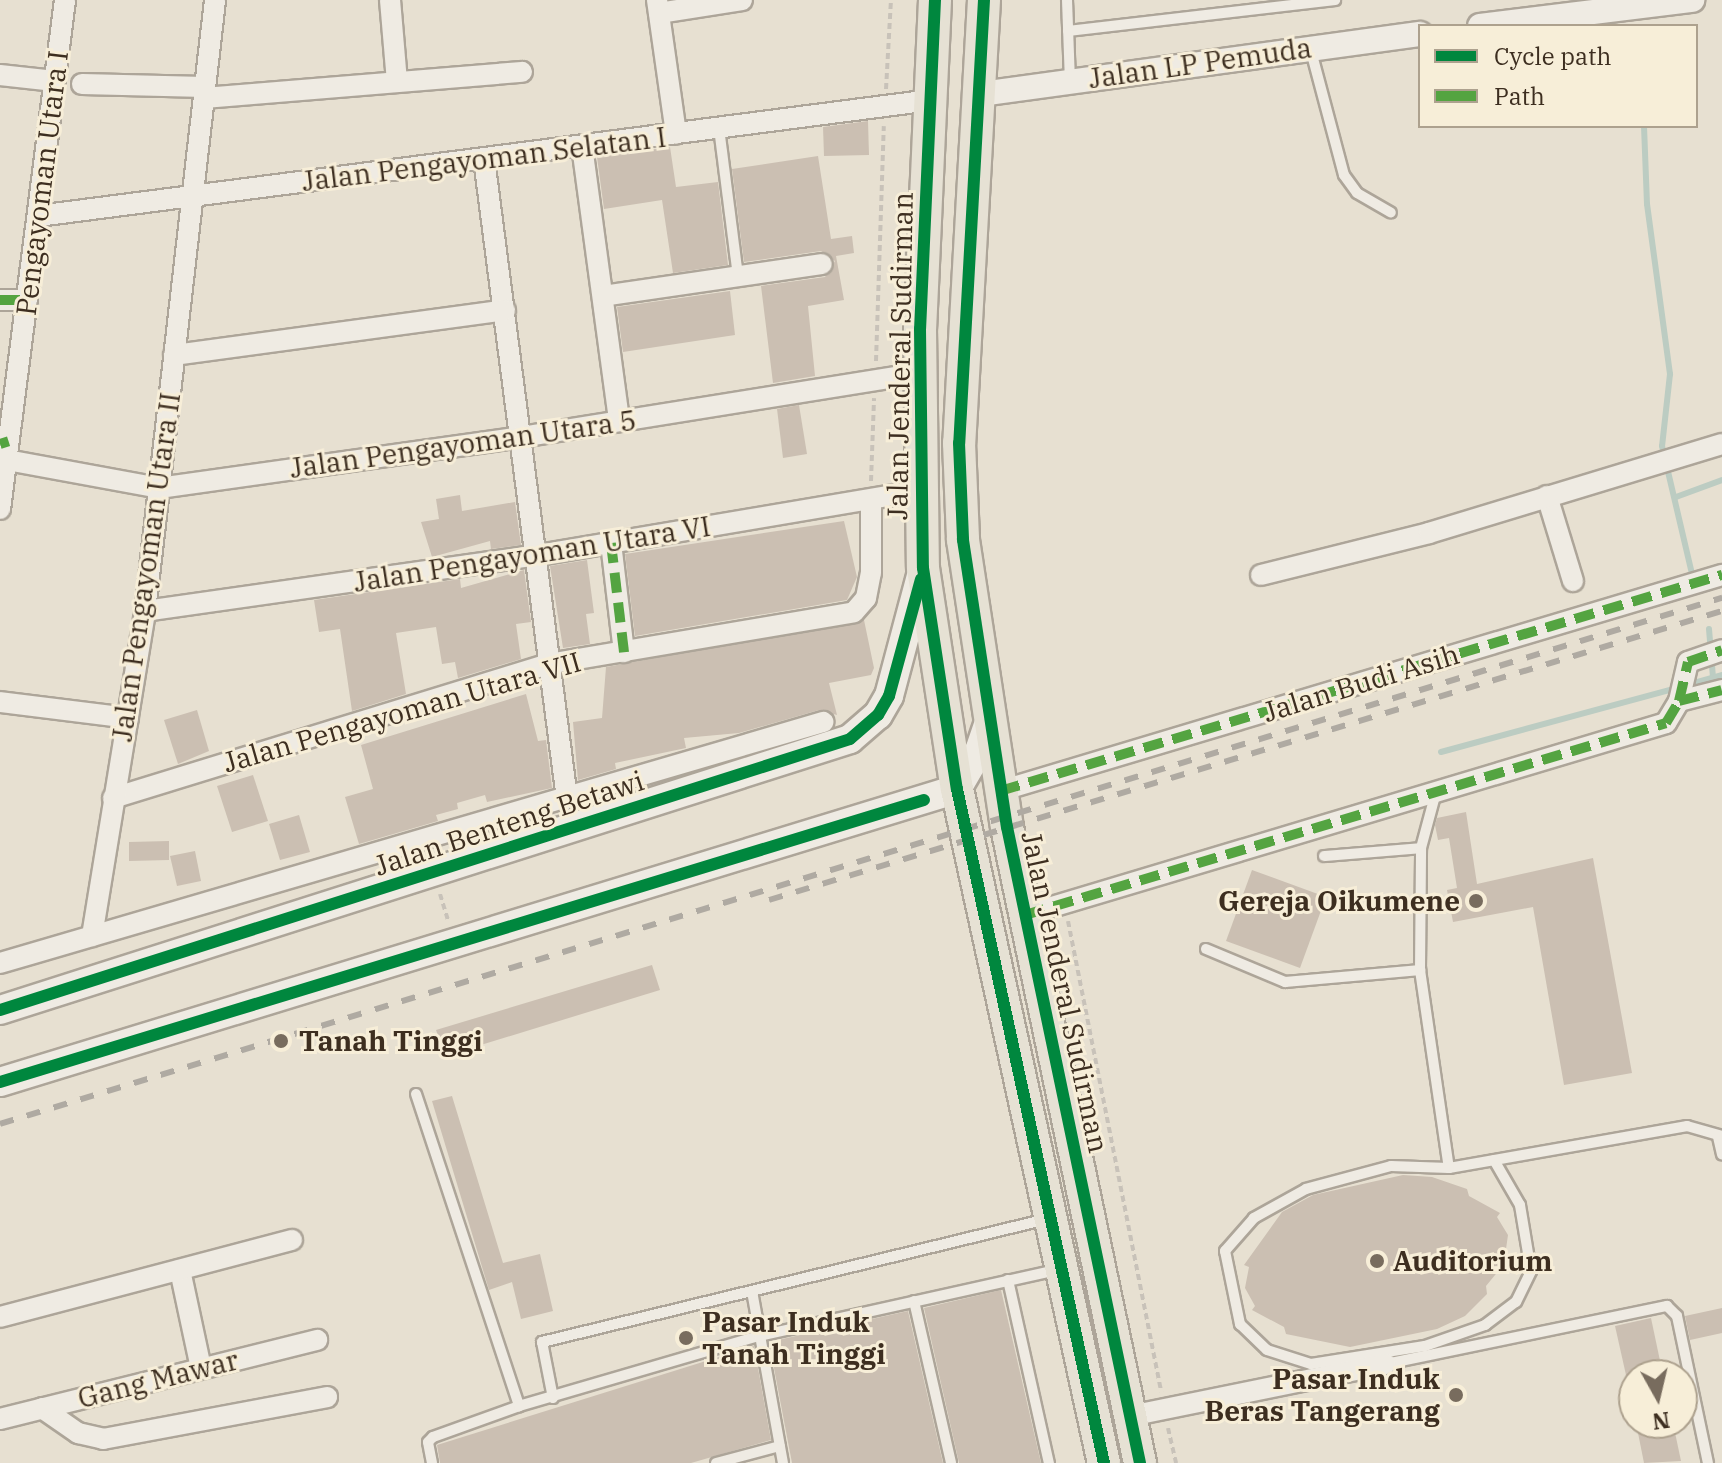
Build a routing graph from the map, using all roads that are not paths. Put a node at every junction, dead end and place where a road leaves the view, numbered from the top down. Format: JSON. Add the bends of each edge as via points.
{"nodes":[{"id":1,"x":65,"y":0,"type":"edge"},
{"id":2,"x":215,"y":0,"type":"edge"},
{"id":3,"x":390,"y":0,"type":"edge"},
{"id":4,"x":742,"y":0,"type":"edge"},
{"id":5,"x":935,"y":0,"type":"edge"},
{"id":6,"x":984,"y":0,"type":"edge"},
{"id":7,"x":1067,"y":0,"type":"edge"},
{"id":8,"x":1335,"y":0,"type":"edge"},
{"id":9,"x":1692,"y":0,"type":"edge"},
{"id":10,"x":658,"y":6,"type":"edge"},
{"id":11,"x":1495,"y":24,"type":"edge"},
{"id":12,"x":1068,"y":31,"type":"junction"},
{"id":13,"x":1418,"y":34,"type":"edge"},
{"id":14,"x":1310,"y":49,"type":"junction"},
{"id":15,"x":522,"y":72,"type":"dead end"},
{"id":16,"x":0,"y":75,"type":"edge"},
{"id":17,"x":55,"y":81,"type":"junction"},
{"id":18,"x":1070,"y":81,"type":"junction"},
{"id":19,"x":397,"y":82,"type":"junction"},
{"id":20,"x":82,"y":84,"type":"dead end"},
{"id":21,"x":204,"y":92,"type":"junction"},
{"id":22,"x":981,"y":94,"type":"junction"},
{"id":23,"x":931,"y":100,"type":"junction"},
{"id":24,"x":719,"y":128,"type":"junction"},
{"id":25,"x":676,"y":134,"type":"junction"},
{"id":26,"x":582,"y":146,"type":"junction"},
{"id":27,"x":484,"y":159,"type":"junction"},
{"id":28,"x":192,"y":197,"type":"junction"},
{"id":29,"x":1391,"y":213,"type":"dead end"},
{"id":30,"x":38,"y":216,"type":"junction"},
{"id":31,"x":822,"y":264,"type":"dead end"},
{"id":32,"x":738,"y":276,"type":"junction"},
{"id":33,"x":603,"y":296,"type":"junction"},
{"id":34,"x":0,"y":300,"type":"edge"},
{"id":35,"x":27,"y":300,"type":"junction"},
{"id":36,"x":505,"y":310,"type":"junction"},
{"id":37,"x":174,"y":355,"type":"junction"},
{"id":38,"x":919,"y":373,"type":"junction"},
{"id":39,"x":619,"y":421,"type":"junction"},
{"id":40,"x":521,"y":437,"type":"junction"},
{"id":41,"x":1712,"y":446,"type":"edge"},
{"id":42,"x":5,"y":448,"type":"edge"},
{"id":43,"x":159,"y":488,"type":"junction"},
{"id":44,"x":919,"y":491,"type":"junction"},
{"id":45,"x":1547,"y":496,"type":"junction"},
{"id":46,"x":871,"y":501,"type":"junction"},
{"id":47,"x":0,"y":509,"type":"edge"},
{"id":48,"x":611,"y":543,"type":"junction"},
{"id":49,"x":533,"y":556,"type":"junction"},
{"id":50,"x":923,"y":568,"type":"junction"},
{"id":51,"x":1261,"y":575,"type":"dead end"},
{"id":52,"x":1721,"y":576,"type":"edge"},
{"id":53,"x":1573,"y":581,"type":"dead end"},
{"id":54,"x":972,"y":596,"type":"junction"},
{"id":55,"x":928,"y":602,"type":"junction"},
{"id":56,"x":145,"y":611,"type":"junction"},
{"id":57,"x":1722,"y":650,"type":"edge"},
{"id":58,"x":624,"y":652,"type":"junction"},
{"id":59,"x":548,"y":664,"type":"junction"},
{"id":60,"x":1722,"y":690,"type":"edge"},
{"id":61,"x":1681,"y":695,"type":"junction"},
{"id":62,"x":0,"y":702,"type":"edge"},
{"id":63,"x":128,"y":718,"type":"junction"},
{"id":64,"x":990,"y":719,"type":"junction"},
{"id":65,"x":823,"y":722,"type":"dead end"},
{"id":66,"x":957,"y":789,"type":"junction"},
{"id":67,"x":1000,"y":791,"type":"junction"},
{"id":68,"x":1436,"y":792,"type":"junction"},
{"id":69,"x":113,"y":798,"type":"junction"},
{"id":70,"x":567,"y":799,"type":"junction"},
{"id":71,"x":1421,"y":848,"type":"junction"},
{"id":72,"x":1324,"y":856,"type":"dead end"},
{"id":73,"x":1025,"y":915,"type":"junction"},
{"id":74,"x":92,"y":936,"type":"junction"},
{"id":75,"x":1206,"y":949,"type":"dead end"},
{"id":76,"x":0,"y":963,"type":"edge"},
{"id":77,"x":1420,"y":970,"type":"junction"},
{"id":78,"x":0,"y":1010,"type":"edge"},
{"id":79,"x":0,"y":1082,"type":"edge"},
{"id":80,"x":416,"y":1094,"type":"dead end"},
{"id":81,"x":1720,"y":1137,"type":"edge"},
{"id":82,"x":1722,"y":1155,"type":"edge"},
{"id":83,"x":1494,"y":1160,"type":"junction"},
{"id":84,"x":1449,"y":1168,"type":"junction"},
{"id":85,"x":1053,"y":1217,"type":"junction"},
{"id":86,"x":292,"y":1240,"type":"dead end"},
{"id":87,"x":1064,"y":1268,"type":"junction"},
{"id":88,"x":180,"y":1270,"type":"junction"},
{"id":89,"x":1008,"y":1280,"type":"junction"},
{"id":90,"x":752,"y":1291,"type":"junction"},
{"id":91,"x":914,"y":1301,"type":"junction"},
{"id":92,"x":0,"y":1317,"type":"edge"},
{"id":93,"x":759,"y":1336,"type":"junction"},
{"id":94,"x":317,"y":1340,"type":"dead end"},
{"id":95,"x":1386,"y":1364,"type":"joint"},
{"id":96,"x":201,"y":1368,"type":"junction"},
{"id":97,"x":327,"y":1397,"type":"dead end"},
{"id":98,"x":553,"y":1398,"type":"junction"},
{"id":99,"x":519,"y":1406,"type":"junction"},
{"id":100,"x":42,"y":1408,"type":"junction"},
{"id":101,"x":1130,"y":1416,"type":"junction"},
{"id":102,"x":0,"y":1419,"type":"edge"},
{"id":103,"x":780,"y":1446,"type":"junction"},
{"id":104,"x":432,"y":1463,"type":"edge"},
{"id":105,"x":716,"y":1463,"type":"edge"},
{"id":106,"x":783,"y":1463,"type":"edge"},
{"id":107,"x":951,"y":1463,"type":"edge"},
{"id":108,"x":1049,"y":1463,"type":"edge"},
{"id":109,"x":1104,"y":1463,"type":"edge"},
{"id":110,"x":1140,"y":1463,"type":"edge"},
{"id":111,"x":1708,"y":1463,"type":"edge"}],
"edges":[{"from":1,"to":17,"type":"street","name":"Pengayoman Utara I"},
{"from":2,"to":21,"type":"street","name":"Jalan Pengayoman Utara II"},
{"from":3,"to":19,"type":"street"},
{"from":4,"to":10,"type":"street"},
{"from":5,"to":23,"type":"main road","name":"Jalan Jenderal Sudirman"},
{"from":6,"to":22,"type":"main road","name":"Jalan Jenderal Sudirman"},
{"from":7,"to":12,"type":"lane"},
{"from":8,"to":12,"type":"lane"},
{"from":9,"to":11,"type":"street"},
{"from":10,"to":25,"type":"street"},
{"from":12,"to":18,"type":"lane"},
{"from":13,"to":14,"type":"street","name":"Jalan LP Pemuda"},
{"from":14,"to":18,"type":"street","name":"Jalan LP Pemuda"},
{"from":14,"to":29,"type":"lane","via":[[1344,175],[1357,193]]},
{"from":15,"to":19,"type":"street"},
{"from":16,"to":17,"type":"street"},
{"from":17,"to":30,"type":"street","name":"Pengayoman Utara I"},
{"from":18,"to":22,"type":"street","name":"Jalan LP Pemuda"},
{"from":19,"to":21,"type":"street"},
{"from":20,"to":21,"type":"street"},
{"from":21,"to":28,"type":"street","name":"Jalan Pengayoman Utara II"},
{"from":22,"to":54,"type":"main road","name":"Jalan Jenderal Sudirman","via":[[959,443],[963,540]]},
{"from":23,"to":24,"type":"street","name":"Jalan Pengayoman Selatan I"},
{"from":23,"to":38,"type":"main road","name":"Jalan Jenderal Sudirman"},
{"from":24,"to":25,"type":"street","name":"Jalan Pengayoman Selatan I"},
{"from":24,"to":32,"type":"lane"},
{"from":25,"to":26,"type":"street","name":"Jalan Pengayoman Selatan I"},
{"from":26,"to":27,"type":"street","name":"Jalan Pengayoman Selatan I"},
{"from":26,"to":33,"type":"street"},
{"from":27,"to":28,"type":"street","name":"Jalan Pengayoman Selatan I"},
{"from":27,"to":36,"type":"street"},
{"from":28,"to":30,"type":"street","name":"Jalan Pengayoman Selatan I"},
{"from":28,"to":37,"type":"street","name":"Jalan Pengayoman Utara II"},
{"from":30,"to":35,"type":"street","name":"Pengayoman Utara I"},
{"from":31,"to":32,"type":"street"},
{"from":32,"to":33,"type":"street"},
{"from":33,"to":39,"type":"street"},
{"from":34,"to":35,"type":"street"},
{"from":35,"to":42,"type":"street","name":"Pengayoman Utara I"},
{"from":36,"to":37,"type":"street"},
{"from":36,"to":40,"type":"street"},
{"from":37,"to":43,"type":"street","name":"Jalan Pengayoman Utara II"},
{"from":38,"to":39,"type":"street","name":"Jalan Pengayoman Utara 5"},
{"from":38,"to":44,"type":"main road","name":"Jalan Jenderal Sudirman"},
{"from":39,"to":40,"type":"street","name":"Jalan Pengayoman Utara 5"},
{"from":40,"to":43,"type":"street","name":"Jalan Pengayoman Utara 5"},
{"from":40,"to":49,"type":"street"},
{"from":41,"to":45,"type":"street"},
{"from":42,"to":43,"type":"street","name":"Jalan Pengayoman Utara 5"},
{"from":42,"to":47,"type":"street","name":"Pengayoman Utara I"},
{"from":43,"to":56,"type":"street","name":"Jalan Pengayoman Utara II"},
{"from":44,"to":46,"type":"street","name":"Jalan Pengayoman Utara VI"},
{"from":44,"to":50,"type":"main road","name":"Jalan Jenderal Sudirman"},
{"from":45,"to":51,"type":"street","via":[[1429,533]]},
{"from":45,"to":53,"type":"street"},
{"from":46,"to":48,"type":"street","name":"Jalan Pengayoman Utara VI"},
{"from":46,"to":58,"type":"street","name":"Jalan Pengayoman Utara VII","via":[[866,598],[854,612]]},
{"from":48,"to":49,"type":"street","name":"Jalan Pengayoman Utara VI"},
{"from":48,"to":58,"type":"street"},
{"from":49,"to":56,"type":"street","name":"Jalan Pengayoman Utara VI"},
{"from":49,"to":59,"type":"street"},
{"from":50,"to":55,"type":"main road","name":"Jalan Jenderal Sudirman"},
{"from":50,"to":78,"type":"main road","name":"Jalan Benteng Betawi","via":[[889,696],[866,728],[850,739]]},
{"from":52,"to":67,"type":"street","name":"Jalan Budi Asih"},
{"from":54,"to":55,"type":"main road"},
{"from":54,"to":64,"type":"main road","name":"Jalan Jenderal Sudirman"},
{"from":55,"to":66,"type":"main road","name":"Jalan Jenderal Sudirman"},
{"from":56,"to":63,"type":"street","name":"Jalan Pengayoman Utara II"},
{"from":57,"to":61,"type":"street","via":[[1688,662]]},
{"from":58,"to":59,"type":"street","name":"Jalan Pengayoman Utara VII"},
{"from":59,"to":69,"type":"street","name":"Jalan Pengayoman Utara VII"},
{"from":59,"to":70,"type":"street"},
{"from":60,"to":61,"type":"street"},
{"from":61,"to":68,"type":"street","via":[[1666,723]]},
{"from":62,"to":63,"type":"street"},
{"from":63,"to":69,"type":"street","name":"Jalan Pengayoman Utara II"},
{"from":64,"to":66,"type":"main road","via":[[974,763]]},
{"from":64,"to":67,"type":"main road","name":"Jalan Jenderal Sudirman"},
{"from":65,"to":70,"type":"street"},
{"from":66,"to":79,"type":"main road"},
{"from":66,"to":85,"type":"main road","name":"Jalan Jenderal Sudirman"},
{"from":67,"to":73,"type":"main road","name":"Jalan Jenderal Sudirman"},
{"from":68,"to":71,"type":"lane"},
{"from":68,"to":73,"type":"street"},
{"from":69,"to":74,"type":"street","name":"Jalan Pengayoman Utara II"},
{"from":70,"to":74,"type":"street"},
{"from":71,"to":72,"type":"lane"},
{"from":71,"to":77,"type":"lane"},
{"from":73,"to":101,"type":"main road","name":"Jalan Jenderal Sudirman"},
{"from":74,"to":76,"type":"street"},
{"from":75,"to":77,"type":"lane","via":[[1285,982]]},
{"from":77,"to":84,"type":"lane"},
{"from":80,"to":99,"type":"lane"},
{"from":81,"to":82,"type":"lane"},
{"from":81,"to":83,"type":"lane","via":[[1687,1126]]},
{"from":83,"to":84,"type":"lane"},
{"from":83,"to":84,"type":"lane","via":[[1520,1205],[1531,1271],[1516,1302],[1485,1325],[1425,1346],[1311,1364],[1267,1350],[1240,1324],[1225,1251],[1254,1218],[1306,1189],[1391,1166]]},
{"from":85,"to":87,"type":"main road","name":"Jalan Jenderal Sudirman"},
{"from":85,"to":90,"type":"lane"},
{"from":86,"to":88,"type":"street"},
{"from":87,"to":89,"type":"lane"},
{"from":87,"to":109,"type":"main road","name":"Jalan Jenderal Sudirman"},
{"from":88,"to":92,"type":"street"},
{"from":88,"to":96,"type":"street"},
{"from":89,"to":91,"type":"lane"},
{"from":89,"to":108,"type":"lane"},
{"from":90,"to":93,"type":"lane"},
{"from":90,"to":98,"type":"lane","via":[[542,1342]]},
{"from":91,"to":93,"type":"lane"},
{"from":91,"to":107,"type":"lane"},
{"from":93,"to":98,"type":"lane"},
{"from":93,"to":103,"type":"lane"},
{"from":94,"to":96,"type":"street","name":"Gang Mawar"},
{"from":95,"to":101,"type":"street"},
{"from":95,"to":111,"type":"lane","via":[[1667,1306],[1677,1316]]},
{"from":96,"to":100,"type":"street","name":"Gang Mawar"},
{"from":97,"to":100,"type":"street","via":[[103,1439],[78,1433]]},
{"from":98,"to":99,"type":"lane"},
{"from":99,"to":104,"type":"lane","via":[[433,1437],[428,1442]]},
{"from":100,"to":102,"type":"street","name":"Gang Mawar"},
{"from":101,"to":110,"type":"main road","name":"Jalan Jenderal Sudirman"},
{"from":103,"to":105,"type":"lane"},
{"from":103,"to":106,"type":"lane"}]}
